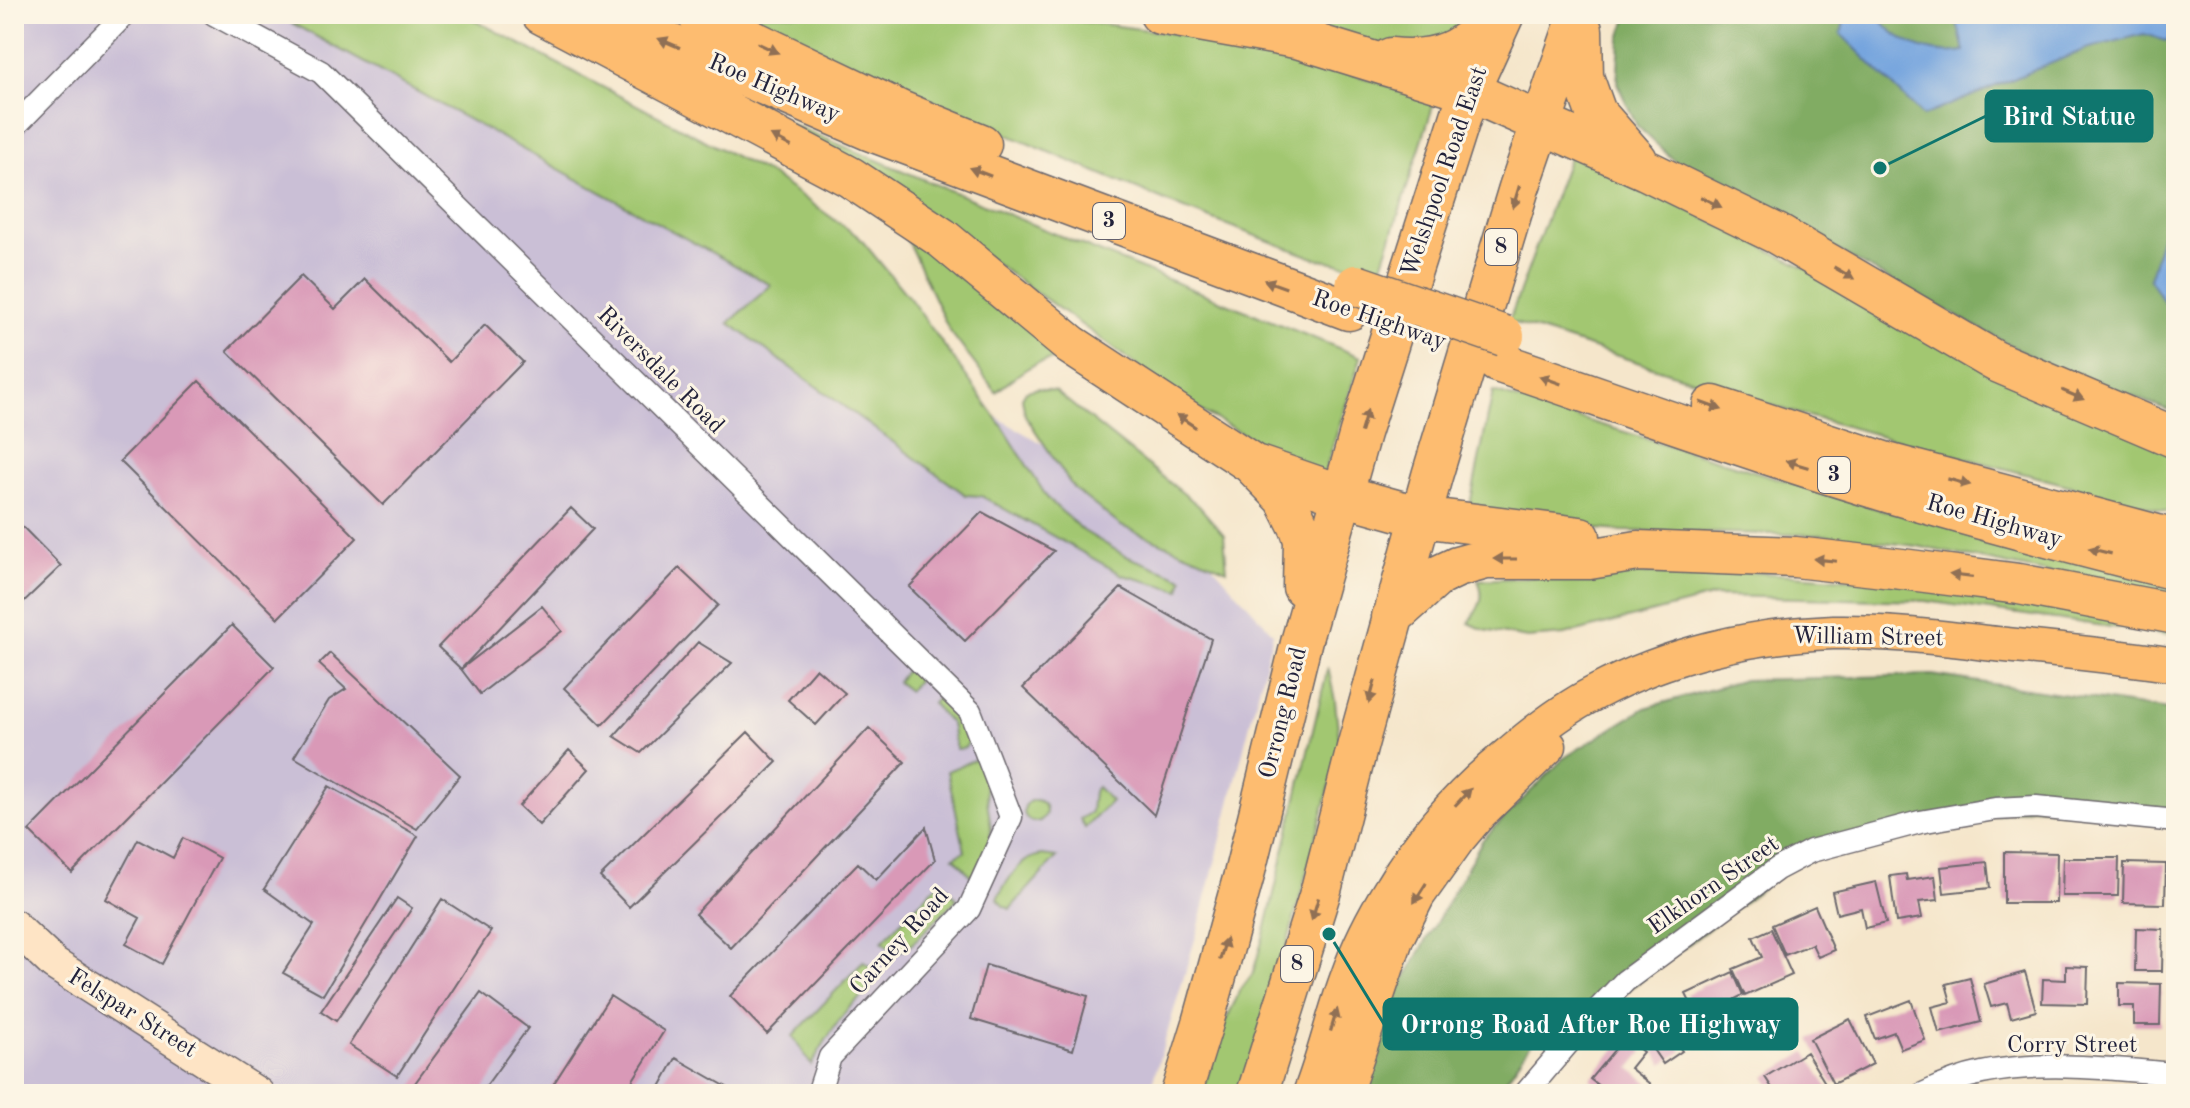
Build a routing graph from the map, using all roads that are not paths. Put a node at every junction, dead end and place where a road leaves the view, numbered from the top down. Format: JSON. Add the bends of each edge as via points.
{"nodes":[{"id":1,"x":125,"y":14,"type":"edge"},
{"id":2,"x":214,"y":14,"type":"edge"},
{"id":3,"x":542,"y":14,"type":"edge"},
{"id":4,"x":601,"y":14,"type":"edge"},
{"id":5,"x":697,"y":14,"type":"edge"},
{"id":6,"x":1160,"y":14,"type":"edge"},
{"id":7,"x":1496,"y":14,"type":"edge"},
{"id":8,"x":1504,"y":14,"type":"edge"},
{"id":9,"x":1580,"y":14,"type":"edge"},
{"id":10,"x":1287,"y":35,"type":"junction"},
{"id":11,"x":1469,"y":91,"type":"junction"},
{"id":12,"x":1541,"y":123,"type":"junction"},
{"id":13,"x":14,"y":127,"type":"edge"},
{"id":14,"x":1646,"y":170,"type":"junction"},
{"id":15,"x":1352,"y":298,"type":"junction"},
{"id":16,"x":1391,"y":333,"type":"joint"},
{"id":17,"x":1488,"y":356,"type":"junction"},
{"id":18,"x":2176,"y":438,"type":"edge"},
{"id":19,"x":1251,"y":463,"type":"junction"},
{"id":20,"x":1342,"y":495,"type":"junction"},
{"id":21,"x":1421,"y":517,"type":"junction"},
{"id":22,"x":2176,"y":540,"type":"edge"},
{"id":23,"x":1638,"y":551,"type":"junction"},
{"id":24,"x":2176,"y":570,"type":"edge"},
{"id":25,"x":2176,"y":614,"type":"edge"},
{"id":26,"x":1392,"y":617,"type":"junction"},
{"id":27,"x":1302,"y":639,"type":"junction"},
{"id":28,"x":2176,"y":665,"type":"edge"},
{"id":29,"x":2176,"y":686,"type":"edge"},
{"id":30,"x":1011,"y":817,"type":"joint"},
{"id":31,"x":2176,"y":821,"type":"edge"},
{"id":32,"x":14,"y":926,"type":"edge"},
{"id":33,"x":2176,"y":1074,"type":"edge"},
{"id":34,"x":258,"y":1094,"type":"edge"},
{"id":35,"x":818,"y":1094,"type":"edge"},
{"id":36,"x":1181,"y":1094,"type":"edge"},
{"id":37,"x":1257,"y":1094,"type":"edge"},
{"id":38,"x":1310,"y":1094,"type":"edge"},
{"id":39,"x":1344,"y":1094,"type":"edge"},
{"id":40,"x":1525,"y":1094,"type":"edge"},
{"id":41,"x":1923,"y":1094,"type":"edge"}],
"edges":[{"from":1,"to":13,"type":"street"},
{"from":2,"to":30,"type":"street","name":"Riversdale Road","via":[[321,72],[927,667],[970,711]]},
{"from":19,"to":3,"type":"highway","one_way":true,"via":[[1071,345],[942,238],[850,177]]},
{"from":15,"to":4,"type":"highway","name":"Roe Highway","number":"3","one_way":true,"via":[[869,130]]},
{"from":5,"to":15,"type":"highway","name":"Roe Highway","number":"3","one_way":true,"via":[[900,111]]},
{"from":6,"to":10,"type":"highway"},
{"from":7,"to":10,"type":"highway","via":[[1477,35],[1436,58],[1388,57]]},
{"from":8,"to":11,"type":"highway","name":"Welshpool Road East"},
{"from":9,"to":12,"type":"highway","number":"8"},
{"from":9,"to":14,"type":"highway","via":[[1583,77],[1596,113]]},
{"from":10,"to":11,"type":"highway"},
{"from":11,"to":12,"type":"highway"},
{"from":11,"to":16,"type":"highway","name":"Welshpool Road East"},
{"from":12,"to":14,"type":"highway"},
{"from":12,"to":17,"type":"highway","number":"8","one_way":true,"via":[[1519,188]]},
{"from":14,"to":18,"type":"highway","one_way":true,"via":[[1777,234],[1995,361]]},
{"from":15,"to":17,"type":"highway","name":"Roe Highway","number":"3","bridge":true},
{"from":20,"to":16,"type":"highway","name":"Orrong Road","one_way":true},
{"from":17,"to":21,"type":"highway","number":"8"},
{"from":17,"to":22,"type":"highway","name":"Roe Highway","number":"3","one_way":true,"via":[[1763,424],[1887,463]]},
{"from":24,"to":17,"type":"highway","name":"Roe Highway","number":"3","one_way":true,"via":[[1884,491]]},
{"from":19,"to":20,"type":"highway"},
{"from":19,"to":27,"type":"highway","via":[[1285,498],[1304,540]]},
{"from":20,"to":21,"type":"highway"},
{"from":20,"to":27,"type":"highway","name":"Orrong Road"},
{"from":21,"to":23,"type":"highway","via":[[1590,538]]},
{"from":21,"to":26,"type":"highway","number":"8"},
{"from":25,"to":23,"type":"highway","one_way":true,"via":[[2019,584],[1902,569],[1795,557]]},
{"from":23,"to":26,"type":"highway","one_way":true,"via":[[1589,559],[1486,559],[1438,576]]},
{"from":26,"to":37,"type":"highway","number":"8","one_way":true,"via":[[1321,890]]},
{"from":36,"to":27,"type":"highway","name":"Orrong Road","one_way":true,"via":[[1244,875]]},
{"from":38,"to":28,"type":"main road","name":"William Street","one_way":true,"via":[[1347,978],[1412,856],[1487,771],[1595,693],[1714,648],[1835,632],[1914,635]]},
{"from":29,"to":39,"type":"main road","name":"William Street","one_way":true,"via":[[1912,654],[1835,653],[1720,669],[1666,683],[1604,712],[1552,743],[1480,813],[1418,895],[1396,939]]},
{"from":30,"to":35,"type":"street","name":"Carney Road","via":[[969,909],[830,1057]]},
{"from":31,"to":40,"type":"street","name":"Elkhorn Street","via":[[2036,807],[1995,809],[1920,822],[1811,851],[1777,869],[1625,981]]},
{"from":32,"to":34,"type":"street","name":"Felspar Street","via":[[54,964]]},
{"from":33,"to":41,"type":"street","name":"Corry Street","via":[[2022,1068],[1983,1073]]}]}
